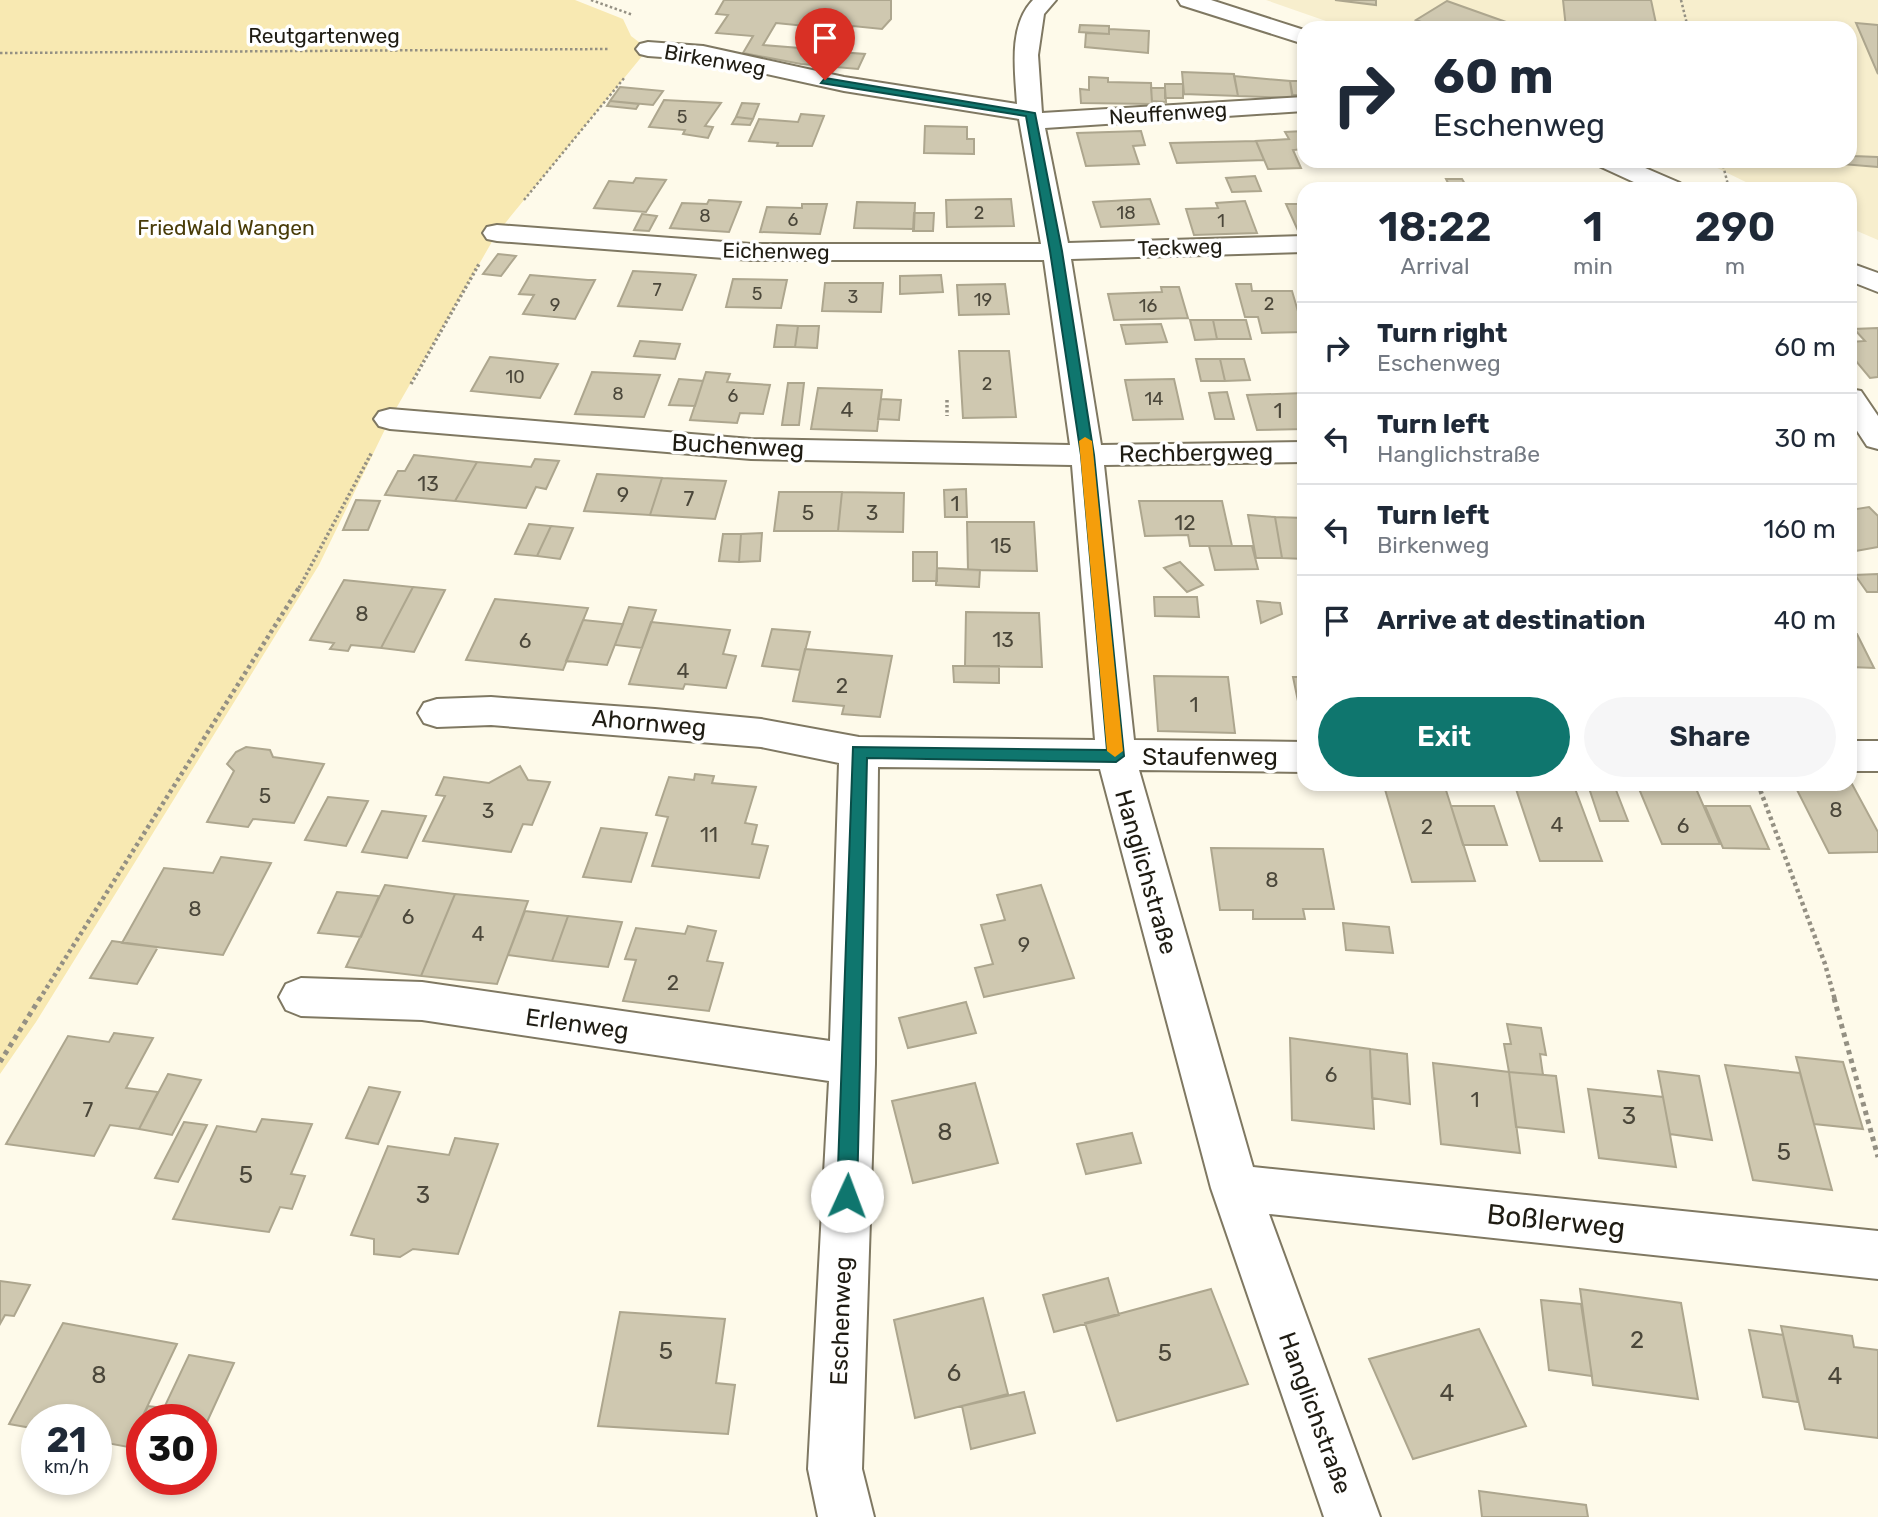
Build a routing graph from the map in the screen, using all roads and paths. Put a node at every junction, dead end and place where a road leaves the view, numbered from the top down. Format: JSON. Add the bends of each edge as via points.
{"nodes":[{"id":1,"x":591,"y":0,"type":"edge"},
{"id":2,"x":615,"y":0,"type":"edge"},
{"id":3,"x":1045,"y":0,"type":"edge"},
{"id":4,"x":1189,"y":0,"type":"edge"},
{"id":5,"x":1681,"y":0,"type":"edge"},
{"id":6,"x":1686,"y":21,"type":"edge"},
{"id":7,"x":1297,"y":35,"type":"edge"},
{"id":8,"x":648,"y":49,"type":"joint"},
{"id":9,"x":0,"y":53,"type":"edge"},
{"id":10,"x":1297,"y":104,"type":"edge"},
{"id":11,"x":1031,"y":117,"type":"junction"},
{"id":12,"x":1624,"y":168,"type":"edge"},
{"id":13,"x":1655,"y":182,"type":"edge"},
{"id":14,"x":497,"y":233,"type":"dead end"},
{"id":15,"x":1297,"y":244,"type":"edge"},
{"id":16,"x":1056,"y":251,"type":"junction"},
{"id":17,"x":1857,"y":274,"type":"edge"},
{"id":18,"x":1878,"y":284,"type":"edge"},
{"id":19,"x":1857,"y":408,"type":"edge"},
{"id":20,"x":390,"y":419,"type":"dead end"},
{"id":21,"x":1878,"y":439,"type":"edge"},
{"id":22,"x":1857,"y":446,"type":"edge"},
{"id":23,"x":1878,"y":446,"type":"edge"},
{"id":24,"x":1297,"y":452,"type":"edge"},
{"id":25,"x":1087,"y":455,"type":"junction"},
{"id":26,"x":366,"y":462,"type":"dead end"},
{"id":27,"x":437,"y":713,"type":"dead end"},
{"id":28,"x":859,"y":751,"type":"junction"},
{"id":29,"x":1116,"y":756,"type":"junction"},
{"id":30,"x":1297,"y":757,"type":"edge"},
{"id":31,"x":1857,"y":757,"type":"edge"},
{"id":32,"x":1878,"y":757,"type":"edge"},
{"id":33,"x":1761,"y":791,"type":"edge"},
{"id":34,"x":301,"y":997,"type":"dead end"},
{"id":35,"x":0,"y":1062,"type":"edge"},
{"id":36,"x":852,"y":1064,"type":"junction"},
{"id":37,"x":1878,"y":1157,"type":"edge"},
{"id":38,"x":1235,"y":1188,"type":"junction"},
{"id":39,"x":1878,"y":1255,"type":"edge"},
{"id":40,"x":846,"y":1517,"type":"edge"},
{"id":41,"x":1352,"y":1517,"type":"edge"}],
"edges":[{"from":1,"to":2,"type":"path","via":[[610,7]]},
{"from":3,"to":11,"type":"street","name":"Hanglichstraße","via":[[1033,13],[1026,55]]},
{"from":4,"to":7,"type":"street"},
{"from":5,"to":6,"type":"path"},
{"from":8,"to":9,"type":"path","name":"Reutgartenweg"},
{"from":8,"to":11,"type":"street","name":"Birkenweg","via":[[703,54]]},
{"from":10,"to":11,"type":"street","name":"Neuffenweg"},
{"from":11,"to":16,"type":"street","name":"Hanglichstraße"},
{"from":12,"to":13,"type":"street"},
{"from":14,"to":16,"type":"street","name":"Eichenweg","via":[[751,252]]},
{"from":15,"to":16,"type":"street","name":"Teckweg"},
{"from":16,"to":25,"type":"street","name":"Hanglichstraße"},
{"from":17,"to":18,"type":"street"},
{"from":19,"to":21,"type":"street"},
{"from":20,"to":25,"type":"street","name":"Buchenweg","via":[[751,449]]},
{"from":22,"to":23,"type":"street"},
{"from":24,"to":25,"type":"street","name":"Rechbergweg"},
{"from":25,"to":29,"type":"street","name":"Hanglichstraße"},
{"from":26,"to":35,"type":"path","via":[[314,564]]},
{"from":27,"to":28,"type":"street","name":"Ahornweg","via":[[491,710],[654,723],[761,733]]},
{"from":28,"to":29,"type":"street"},
{"from":28,"to":36,"type":"street","name":"Eschenweg"},
{"from":29,"to":30,"type":"street","name":"Staufenweg"},
{"from":29,"to":38,"type":"street","name":"Hanglichstraße"},
{"from":31,"to":32,"type":"street"},
{"from":33,"to":37,"type":"path","via":[[1825,964]]},
{"from":34,"to":36,"type":"street","name":"Erlenweg","via":[[422,1001]]},
{"from":36,"to":40,"type":"street","name":"Eschenweg","via":[[835,1469]]},
{"from":38,"to":39,"type":"street","name":"Boßlerweg"},
{"from":38,"to":41,"type":"street","name":"Hanglichstraße"}]}
